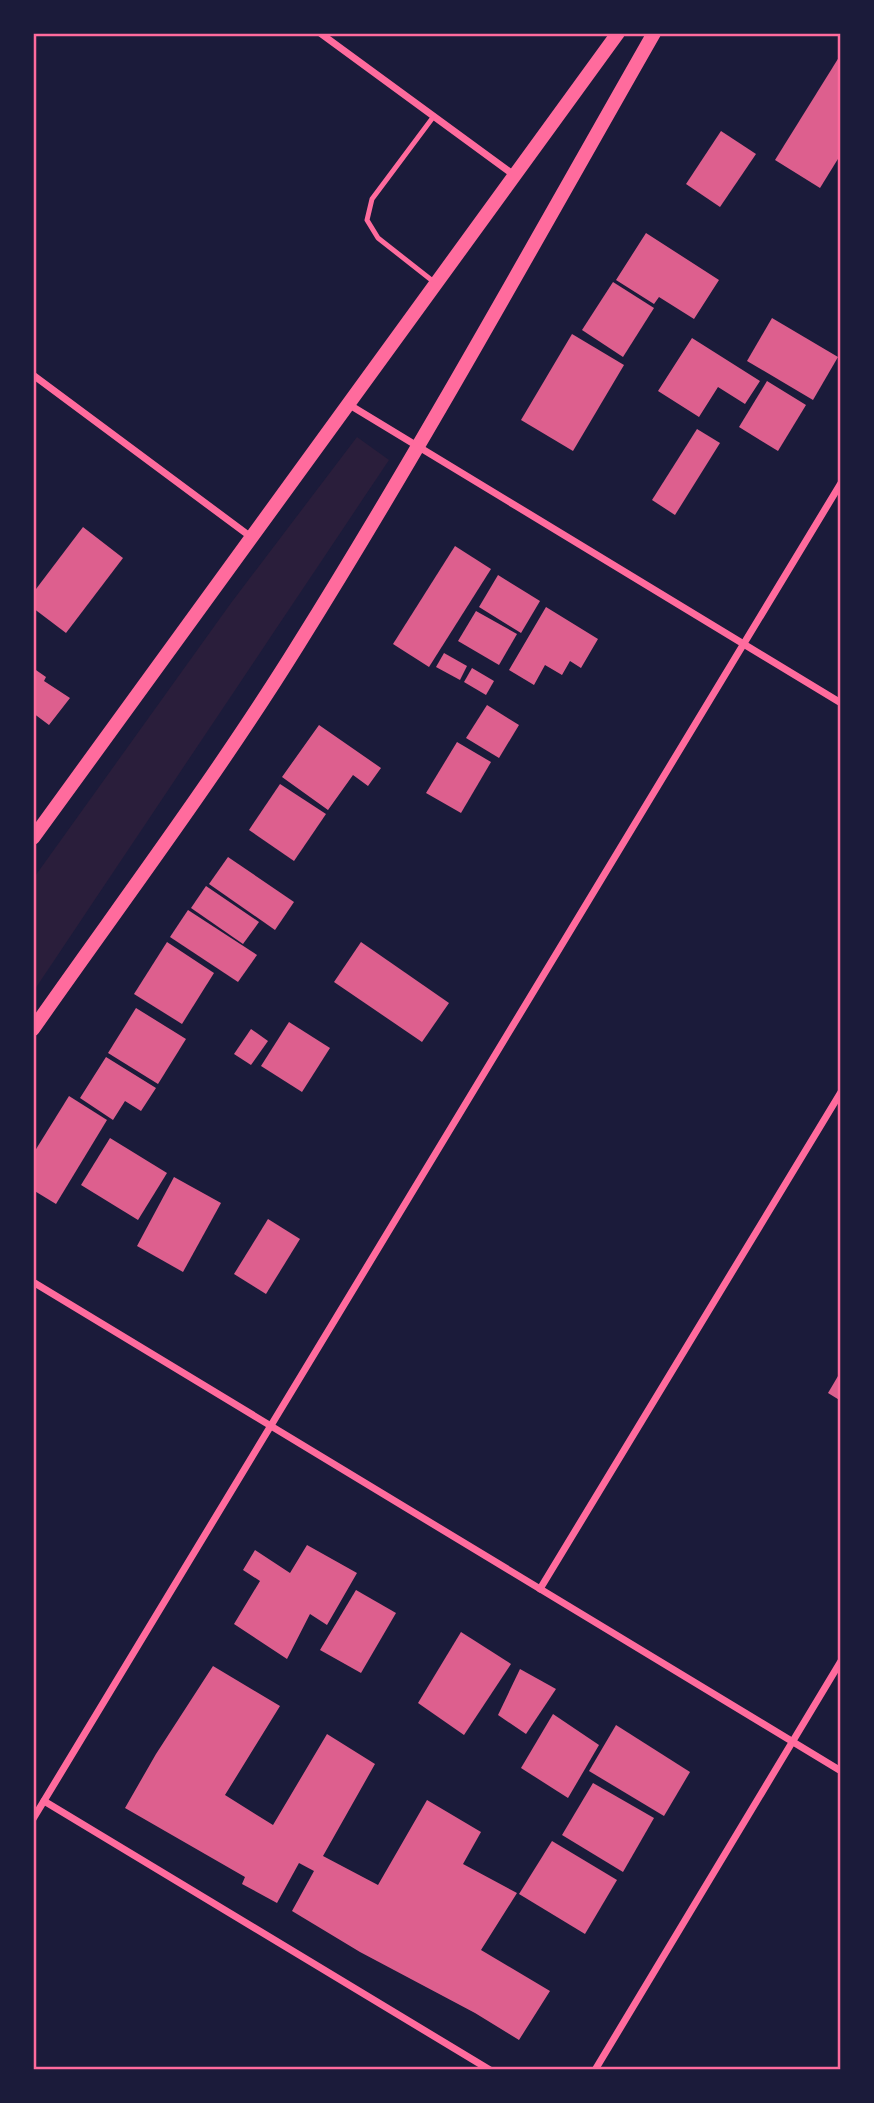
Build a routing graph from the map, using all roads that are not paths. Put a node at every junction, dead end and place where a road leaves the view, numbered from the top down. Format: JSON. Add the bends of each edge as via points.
{"nodes":[{"id":1,"x":320,"y":33,"type":"edge"},
{"id":2,"x":618,"y":33,"type":"edge"},
{"id":3,"x":654,"y":33,"type":"edge"},
{"id":4,"x":434,"y":116,"type":"junction"},
{"id":5,"x":515,"y":175,"type":"junction"},
{"id":6,"x":436,"y":284,"type":"junction"},
{"id":7,"x":33,"y":375,"type":"edge"},
{"id":8,"x":348,"y":404,"type":"junction"},
{"id":9,"x":417,"y":446,"type":"junction"},
{"id":10,"x":841,"y":483,"type":"edge"},
{"id":11,"x":251,"y":537,"type":"junction"},
{"id":12,"x":744,"y":644,"type":"junction"},
{"id":13,"x":841,"y":703,"type":"edge"},
{"id":14,"x":33,"y":838,"type":"edge"},
{"id":15,"x":33,"y":1029,"type":"edge"},
{"id":16,"x":841,"y":1091,"type":"edge"},
{"id":17,"x":33,"y":1282,"type":"edge"},
{"id":18,"x":271,"y":1426,"type":"junction"},
{"id":19,"x":540,"y":1589,"type":"junction"},
{"id":20,"x":841,"y":1661,"type":"edge"},
{"id":21,"x":792,"y":1741,"type":"junction"},
{"id":22,"x":841,"y":1771,"type":"edge"},
{"id":23,"x":44,"y":1801,"type":"junction"},
{"id":24,"x":33,"y":1819,"type":"edge"},
{"id":25,"x":490,"y":2070,"type":"edge"},
{"id":26,"x":595,"y":2070,"type":"edge"}],
"edges":[{"from":1,"to":4,"type":"street"},
{"from":2,"to":5,"type":"main road"},
{"from":3,"to":9,"type":"main road"},
{"from":4,"to":5,"type":"street"},
{"from":4,"to":6,"type":"lane","via":[[372,199],[367,220],[379,238]]},
{"from":5,"to":6,"type":"main road"},
{"from":6,"to":8,"type":"main road"},
{"from":7,"to":11,"type":"street"},
{"from":8,"to":9,"type":"street"},
{"from":8,"to":11,"type":"main road"},
{"from":9,"to":12,"type":"street"},
{"from":9,"to":15,"type":"main road","via":[[254,713]]},
{"from":10,"to":12,"type":"street"},
{"from":11,"to":14,"type":"main road"},
{"from":12,"to":13,"type":"street"},
{"from":12,"to":18,"type":"street"},
{"from":16,"to":19,"type":"street"},
{"from":17,"to":18,"type":"street"},
{"from":18,"to":19,"type":"street"},
{"from":18,"to":23,"type":"street"},
{"from":19,"to":21,"type":"street"},
{"from":20,"to":21,"type":"street"},
{"from":21,"to":22,"type":"street"},
{"from":21,"to":26,"type":"street"},
{"from":23,"to":24,"type":"street"},
{"from":23,"to":25,"type":"street"}]}
